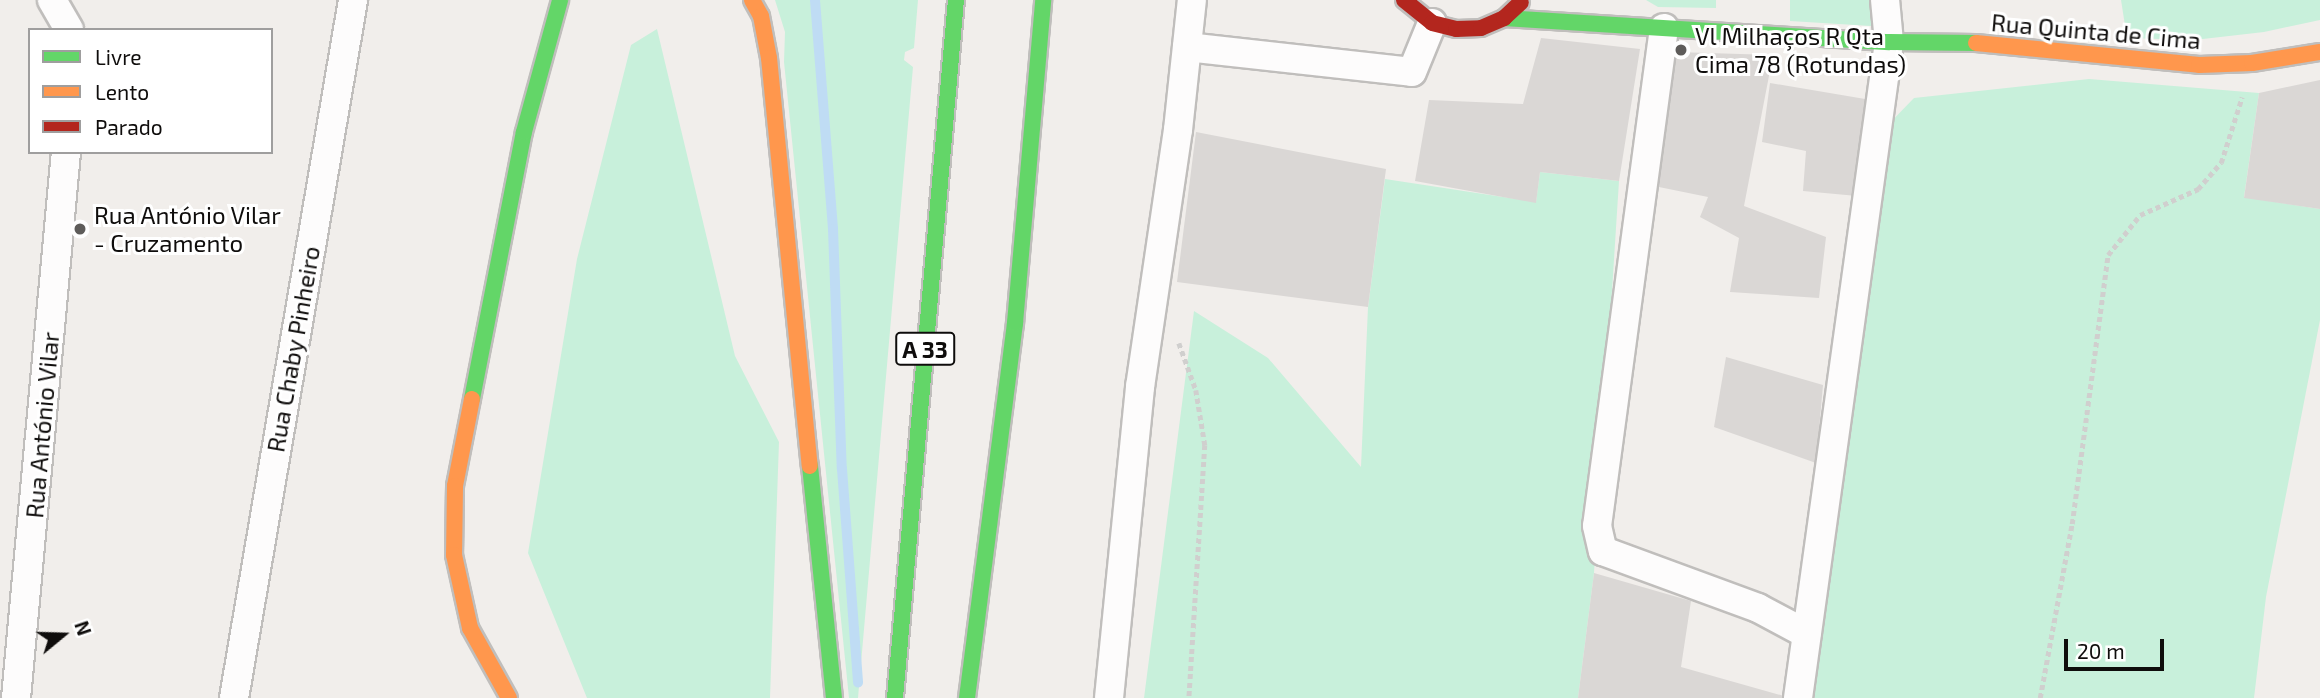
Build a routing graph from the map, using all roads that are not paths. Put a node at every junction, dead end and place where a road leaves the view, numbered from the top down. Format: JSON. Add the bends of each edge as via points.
{"nodes":[{"id":1,"x":52,"y":0,"type":"edge"},
{"id":2,"x":69,"y":0,"type":"edge"},
{"id":3,"x":353,"y":0,"type":"edge"},
{"id":4,"x":571,"y":0,"type":"edge"},
{"id":5,"x":752,"y":0,"type":"edge"},
{"id":6,"x":956,"y":0,"type":"edge"},
{"id":7,"x":1043,"y":0,"type":"edge"},
{"id":8,"x":1192,"y":0,"type":"edge"},
{"id":9,"x":1404,"y":0,"type":"edge"},
{"id":10,"x":1522,"y":0,"type":"edge"},
{"id":11,"x":1885,"y":0,"type":"edge"},
{"id":12,"x":558,"y":7,"type":"edge"},
{"id":13,"x":1609,"y":10,"type":"edge"},
{"id":14,"x":1504,"y":18,"type":"junction"},
{"id":15,"x":1432,"y":23,"type":"junction"},
{"id":16,"x":71,"y":28,"type":"edge"},
{"id":17,"x":72,"y":28,"type":"edge"},
{"id":18,"x":1664,"y":28,"type":"junction"},
{"id":19,"x":1889,"y":42,"type":"junction"},
{"id":20,"x":1187,"y":47,"type":"junction"},
{"id":21,"x":2320,"y":52,"type":"edge"},
{"id":22,"x":66,"y":154,"type":"edge"},
{"id":23,"x":986,"y":411,"type":"dead end"},
{"id":24,"x":1807,"y":634,"type":"junction"},
{"id":25,"x":16,"y":698,"type":"edge"},
{"id":26,"x":234,"y":698,"type":"edge"},
{"id":27,"x":509,"y":698,"type":"edge"},
{"id":28,"x":834,"y":698,"type":"edge"},
{"id":29,"x":895,"y":698,"type":"edge"},
{"id":30,"x":961,"y":698,"type":"edge"},
{"id":31,"x":967,"y":698,"type":"edge"},
{"id":32,"x":1109,"y":698,"type":"edge"},
{"id":33,"x":1798,"y":698,"type":"edge"}],
"edges":[{"from":1,"to":16,"type":"street"},
{"from":2,"to":17,"type":"street"},
{"from":3,"to":26,"type":"street","name":"Rua Chaby Pinheiro"},
{"from":4,"to":12,"type":"main road"},
{"from":5,"to":28,"type":"main road","via":[[761,16],[769,58]]},
{"from":6,"to":29,"type":"main road","number":"A 33"},
{"from":7,"to":31,"type":"main road","via":[[1015,323]]},
{"from":8,"to":20,"type":"street"},
{"from":9,"to":15,"type":"main road"},
{"from":10,"to":14,"type":"main road"},
{"from":11,"to":19,"type":"street"},
{"from":12,"to":27,"type":"main road","via":[[524,132],[455,486],[454,555],[470,628]]},
{"from":13,"to":14,"type":"main road","name":"Rua Quinta de Cima"},
{"from":13,"to":18,"type":"main road","name":"Rua Quinta de Cima"},
{"from":14,"to":15,"type":"main road","via":[[1481,28],[1456,29]]},
{"from":15,"to":20,"type":"street","via":[[1412,72]]},
{"from":18,"to":19,"type":"main road","name":"Rua Quinta de Cima"},
{"from":18,"to":24,"type":"street","via":[[1597,526],[1603,551],[1758,608]]},
{"from":19,"to":21,"type":"main road","name":"Rua Quinta de Cima","via":[[1996,43],[2199,65],[2252,64]]},
{"from":19,"to":24,"type":"street"},
{"from":20,"to":32,"type":"street"},
{"from":22,"to":25,"type":"street","name":"Rua António Vilar"},
{"from":23,"to":30,"type":"main road"},
{"from":24,"to":33,"type":"street"}]}
